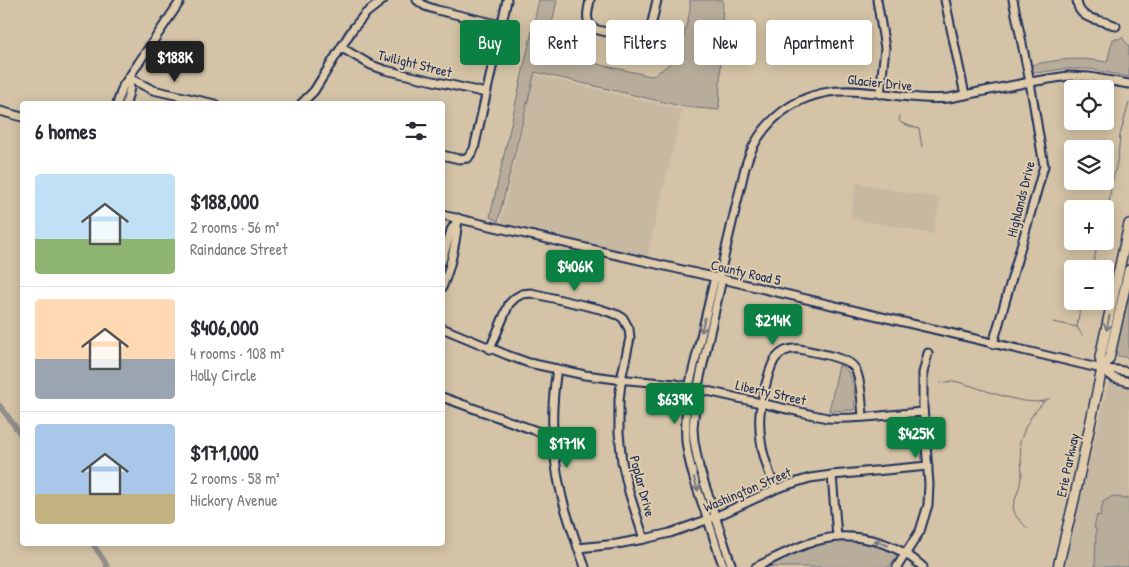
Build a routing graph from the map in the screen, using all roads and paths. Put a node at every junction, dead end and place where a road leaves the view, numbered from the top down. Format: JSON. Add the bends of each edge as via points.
{"nodes":[{"id":1,"x":181,"y":0,"type":"edge"},
{"id":2,"x":383,"y":0,"type":"edge"},
{"id":3,"x":417,"y":0,"type":"edge"},
{"id":4,"x":507,"y":0,"type":"edge"},
{"id":5,"x":590,"y":0,"type":"edge"},
{"id":6,"x":657,"y":0,"type":"edge"},
{"id":7,"x":877,"y":0,"type":"edge"},
{"id":8,"x":945,"y":0,"type":"edge"},
{"id":9,"x":1013,"y":0,"type":"edge"},
{"id":10,"x":1077,"y":0,"type":"edge"},
{"id":11,"x":480,"y":20,"type":"edge"},
{"id":12,"x":502,"y":20,"type":"edge"},
{"id":13,"x":1116,"y":26,"type":"dead end"},
{"id":14,"x":342,"y":48,"type":"junction"},
{"id":15,"x":492,"y":65,"type":"edge"},
{"id":16,"x":129,"y":78,"type":"junction"},
{"id":17,"x":1030,"y":82,"type":"junction"},
{"id":18,"x":1129,"y":84,"type":"edge"},
{"id":19,"x":486,"y":93,"type":"junction"},
{"id":20,"x":880,"y":94,"type":"junction"},
{"id":21,"x":965,"y":95,"type":"junction"},
{"id":22,"x":118,"y":101,"type":"edge"},
{"id":23,"x":127,"y":101,"type":"edge"},
{"id":24,"x":202,"y":101,"type":"edge"},
{"id":25,"x":304,"y":101,"type":"edge"},
{"id":26,"x":0,"y":111,"type":"edge"},
{"id":27,"x":20,"y":116,"type":"edge"},
{"id":28,"x":445,"y":156,"type":"edge"},
{"id":29,"x":445,"y":216,"type":"edge"},
{"id":30,"x":458,"y":218,"type":"junction"},
{"id":31,"x":1129,"y":224,"type":"edge"},
{"id":32,"x":445,"y":251,"type":"edge"},
{"id":33,"x":1129,"y":270,"type":"edge"},
{"id":34,"x":445,"y":278,"type":"edge"},
{"id":35,"x":719,"y":278,"type":"junction"},
{"id":36,"x":445,"y":329,"type":"edge"},
{"id":37,"x":994,"y":344,"type":"junction"},
{"id":38,"x":490,"y":349,"type":"junction"},
{"id":39,"x":928,"y":353,"type":"dead end"},
{"id":40,"x":557,"y":369,"type":"junction"},
{"id":41,"x":1102,"y":369,"type":"junction"},
{"id":42,"x":1129,"y":372,"type":"edge"},
{"id":43,"x":622,"y":380,"type":"junction"},
{"id":44,"x":1129,"y":382,"type":"edge"},
{"id":45,"x":689,"y":387,"type":"junction"},
{"id":46,"x":697,"y":388,"type":"junction"},
{"id":47,"x":445,"y":398,"type":"edge"},
{"id":48,"x":762,"y":403,"type":"junction"},
{"id":49,"x":923,"y":412,"type":"junction"},
{"id":50,"x":863,"y":417,"type":"junction"},
{"id":51,"x":553,"y":434,"type":"junction"},
{"id":52,"x":928,"y":466,"type":"junction"},
{"id":53,"x":832,"y":475,"type":"junction"},
{"id":54,"x":775,"y":489,"type":"junction"},
{"id":55,"x":712,"y":518,"type":"junction"},
{"id":56,"x":837,"y":537,"type":"junction"},
{"id":57,"x":644,"y":539,"type":"junction"},
{"id":58,"x":578,"y":548,"type":"junction"},
{"id":59,"x":906,"y":553,"type":"junction"},
{"id":60,"x":585,"y":567,"type":"edge"},
{"id":61,"x":724,"y":567,"type":"edge"},
{"id":62,"x":732,"y":567,"type":"edge"},
{"id":63,"x":756,"y":567,"type":"edge"},
{"id":64,"x":897,"y":567,"type":"edge"},
{"id":65,"x":923,"y":567,"type":"edge"},
{"id":66,"x":1058,"y":567,"type":"edge"}],
"edges":[{"from":1,"to":16,"type":"street"},
{"from":2,"to":14,"type":"street","via":[[365,14]]},
{"from":3,"to":11,"type":"street","via":[[437,10]]},
{"from":4,"to":12,"type":"street"},
{"from":5,"to":6,"type":"street","via":[[587,15],[594,29],[645,38],[650,31]]},
{"from":7,"to":20,"type":"street","via":[[885,48]]},
{"from":8,"to":21,"type":"street"},
{"from":9,"to":17,"type":"street","name":"Highlands Drive"},
{"from":10,"to":13,"type":"street","via":[[1077,7],[1086,17]]},
{"from":14,"to":19,"type":"street","name":"Twilight Street","via":[[385,70]]},
{"from":14,"to":25,"type":"street"},
{"from":15,"to":19,"type":"street"},
{"from":16,"to":22,"type":"street"},
{"from":16,"to":23,"type":"street"},
{"from":16,"to":24,"type":"street","via":[[153,90]]},
{"from":17,"to":18,"type":"street","name":"Glacier Drive","via":[[1079,76]]},
{"from":17,"to":21,"type":"street","name":"Glacier Drive"},
{"from":17,"to":37,"type":"street","name":"Highlands Drive","via":[[1044,166]]},
{"from":19,"to":28,"type":"street","via":[[474,149],[468,158]]},
{"from":20,"to":21,"type":"street","name":"Glacier Drive","via":[[936,99]]},
{"from":20,"to":35,"type":"street","name":"Glacier Drive","via":[[842,90],[813,95],[789,107],[768,125],[747,161]]},
{"from":26,"to":27,"type":"street"},
{"from":29,"to":30,"type":"street","name":"County Road 5"},
{"from":30,"to":32,"type":"street"},
{"from":30,"to":34,"type":"street"},
{"from":30,"to":35,"type":"street","name":"County Road 5"},
{"from":31,"to":41,"type":"main road","name":"Erie Parkway","one_way":true,"via":[[1100,357]]},
{"from":33,"to":41,"type":"main road","name":"Erie Parkway","via":[[1110,359]]},
{"from":35,"to":37,"type":"street","name":"County Road 5"},
{"from":35,"to":45,"type":"street","one_way":true},
{"from":35,"to":46,"type":"street"},
{"from":36,"to":38,"type":"street","name":"Liberty Street"},
{"from":37,"to":41,"type":"street","name":"County Road 5"},
{"from":38,"to":40,"type":"street","name":"Liberty Street"},
{"from":38,"to":43,"type":"street","name":"Poplar Drive","via":[[509,304],[522,294],[531,293],[600,309],[623,318],[629,329]]},
{"from":39,"to":49,"type":"street"},
{"from":40,"to":43,"type":"street","name":"Liberty Street"},
{"from":40,"to":51,"type":"street"},
{"from":41,"to":42,"type":"street","name":"County Road 5"},
{"from":41,"to":44,"type":"street","name":"County Road 5","via":[[1114,378]]},
{"from":41,"to":66,"type":"main road","name":"Erie Parkway"},
{"from":43,"to":45,"type":"street","name":"Liberty Street"},
{"from":43,"to":57,"type":"street","name":"Poplar Drive","via":[[619,400],[622,462]]},
{"from":45,"to":46,"type":"street","name":"Liberty Street"},
{"from":45,"to":55,"type":"street","one_way":true,"via":[[686,441],[693,475]]},
{"from":46,"to":48,"type":"street","name":"Liberty Street"},
{"from":46,"to":55,"type":"street","via":[[694,441]]},
{"from":47,"to":51,"type":"street","via":[[545,434]]},
{"from":48,"to":50,"type":"street","name":"Liberty Street","via":[[827,418]]},
{"from":48,"to":50,"type":"street","via":[[774,360],[786,350],[800,349],[843,360],[855,368]]},
{"from":48,"to":54,"type":"street","via":[[761,443]]},
{"from":49,"to":50,"type":"street","name":"Liberty Street"},
{"from":49,"to":52,"type":"street"},
{"from":51,"to":58,"type":"street","via":[[562,497]]},
{"from":52,"to":53,"type":"street","name":"Washington Street"},
{"from":52,"to":59,"type":"street","via":[[928,505],[920,531]]},
{"from":53,"to":54,"type":"street","name":"Washington Street","via":[[800,480]]},
{"from":53,"to":56,"type":"street"},
{"from":54,"to":55,"type":"street","name":"Washington Street"},
{"from":55,"to":57,"type":"street","name":"Washington Street"},
{"from":55,"to":61,"type":"street"},
{"from":55,"to":62,"type":"street"},
{"from":59,"to":56,"type":"street","one_way":true,"via":[[866,538]]},
{"from":56,"to":63,"type":"street","via":[[814,541]]},
{"from":57,"to":58,"type":"street","name":"Washington Street"},
{"from":58,"to":60,"type":"street"},
{"from":59,"to":64,"type":"street"},
{"from":59,"to":65,"type":"street"}]}
